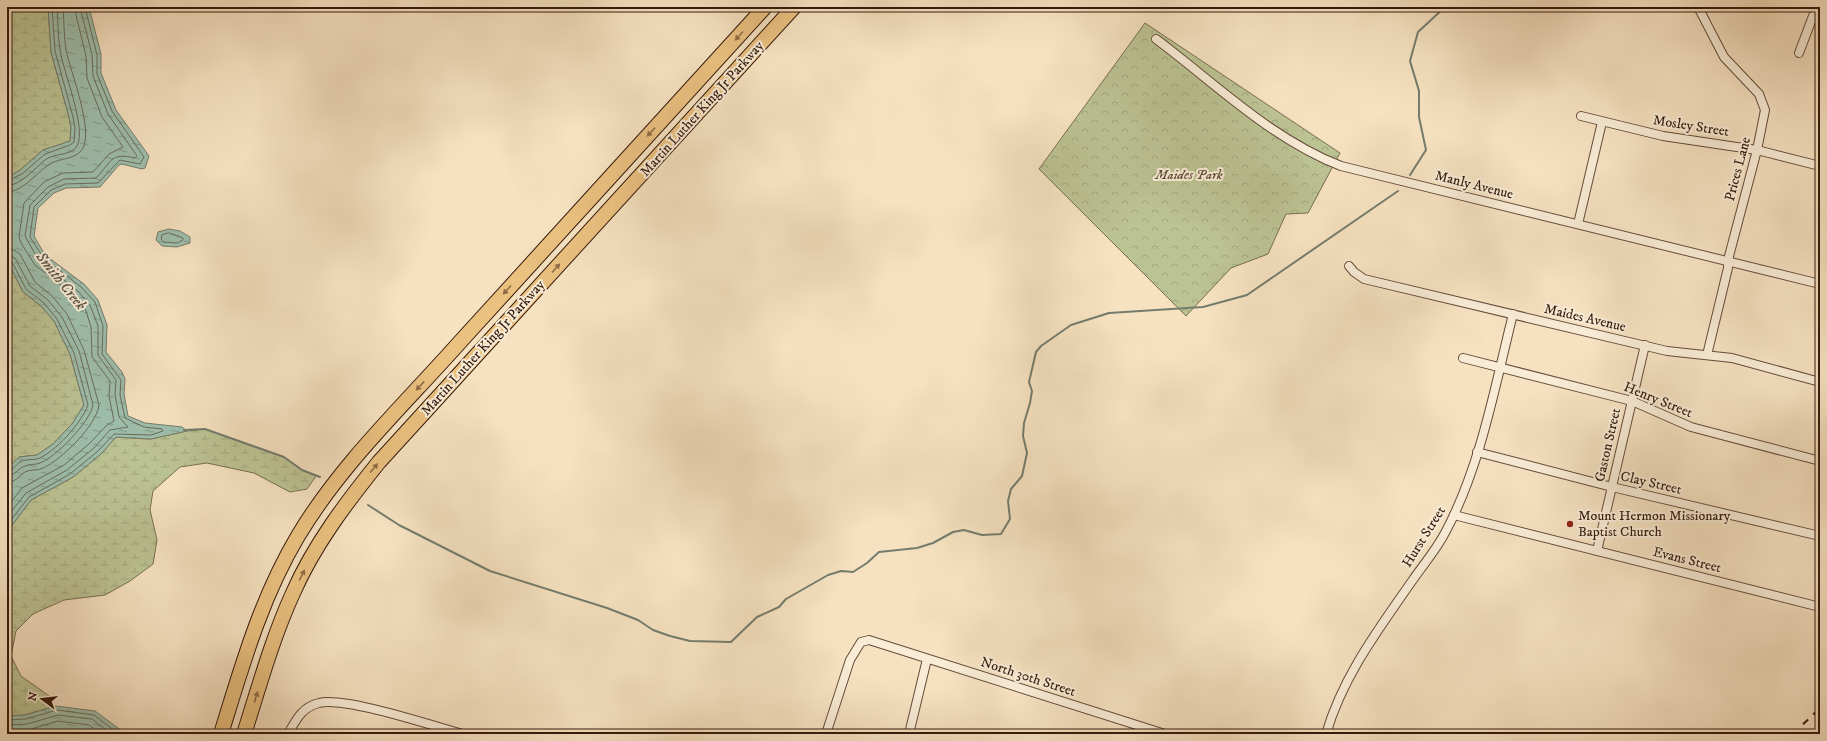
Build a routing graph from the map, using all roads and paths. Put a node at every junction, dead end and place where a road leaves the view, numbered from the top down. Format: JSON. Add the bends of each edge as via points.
{"nodes":[{"id":1,"x":765,"y":7,"type":"edge"},
{"id":2,"x":794,"y":7,"type":"edge"},
{"id":3,"x":1698,"y":7,"type":"edge"},
{"id":4,"x":1820,"y":8,"type":"edge"},
{"id":5,"x":1156,"y":39,"type":"dead end"},
{"id":6,"x":1799,"y":53,"type":"dead end"},
{"id":7,"x":1581,"y":116,"type":"dead end"},
{"id":8,"x":1602,"y":122,"type":"junction"},
{"id":9,"x":1757,"y":150,"type":"junction"},
{"id":10,"x":1820,"y":166,"type":"edge"},
{"id":11,"x":1578,"y":224,"type":"junction"},
{"id":12,"x":1728,"y":260,"type":"junction"},
{"id":13,"x":1349,"y":266,"type":"dead end"},
{"id":14,"x":1820,"y":284,"type":"edge"},
{"id":15,"x":1513,"y":314,"type":"junction"},
{"id":16,"x":1645,"y":345,"type":"junction"},
{"id":17,"x":1707,"y":355,"type":"junction"},
{"id":18,"x":1463,"y":358,"type":"dead end"},
{"id":19,"x":1500,"y":368,"type":"junction"},
{"id":20,"x":1820,"y":382,"type":"edge"},
{"id":21,"x":1632,"y":401,"type":"junction"},
{"id":22,"x":1477,"y":452,"type":"junction"},
{"id":23,"x":1820,"y":461,"type":"edge"},
{"id":24,"x":1612,"y":487,"type":"junction"},
{"id":25,"x":1454,"y":515,"type":"junction"},
{"id":26,"x":1820,"y":536,"type":"edge"},
{"id":27,"x":1597,"y":551,"type":"junction"},
{"id":28,"x":1820,"y":606,"type":"edge"},
{"id":29,"x":928,"y":659,"type":"junction"},
{"id":30,"x":221,"y":734,"type":"edge"},
{"id":31,"x":244,"y":734,"type":"edge"},
{"id":32,"x":288,"y":734,"type":"edge"},
{"id":33,"x":463,"y":734,"type":"edge"},
{"id":34,"x":826,"y":734,"type":"edge"},
{"id":35,"x":909,"y":734,"type":"edge"},
{"id":36,"x":1165,"y":734,"type":"edge"},
{"id":37,"x":1326,"y":734,"type":"edge"}],
"edges":[{"from":1,"to":30,"type":"highway","name":"Martin Luther King Jr Parkway","one_way":true,"via":[[396,411],[320,502],[287,555],[267,597],[252,635]]},
{"from":31,"to":2,"type":"highway","name":"Martin Luther King Jr Parkway","one_way":true,"via":[[272,646],[293,592],[320,542],[348,501],[379,462]]},
{"from":3,"to":9,"type":"street","name":"Prices Lane","via":[[1724,57],[1756,90],[1763,102],[1764,118]]},
{"from":4,"to":6,"type":"street","via":[[1813,16]]},
{"from":5,"to":11,"type":"street","name":"Manly Avenue","via":[[1285,138],[1321,158],[1360,171]]},
{"from":7,"to":8,"type":"street","name":"Mosley Street"},
{"from":8,"to":9,"type":"street","name":"Mosley Street","via":[[1663,136]]},
{"from":8,"to":11,"type":"street"},
{"from":9,"to":10,"type":"street","name":"Mosley Street"},
{"from":9,"to":12,"type":"street","name":"Prices Lane"},
{"from":11,"to":12,"type":"street","name":"Manly Avenue"},
{"from":12,"to":14,"type":"street","name":"Manly Avenue"},
{"from":12,"to":17,"type":"street","name":"Prices Lane"},
{"from":13,"to":15,"type":"street","name":"Maides Avenue","via":[[1364,279]]},
{"from":15,"to":16,"type":"street","name":"Maides Avenue"},
{"from":15,"to":19,"type":"street","name":"Hurst Street"},
{"from":16,"to":17,"type":"street","name":"Maides Avenue","via":[[1681,354]]},
{"from":16,"to":21,"type":"street","name":"Gaston Street"},
{"from":17,"to":20,"type":"street","name":"Maides Avenue","via":[[1732,358]]},
{"from":18,"to":19,"type":"street","name":"Henry Street"},
{"from":19,"to":21,"type":"street","name":"Henry Street"},
{"from":19,"to":22,"type":"street","name":"Hurst Street"},
{"from":21,"to":23,"type":"street","name":"Henry Street","via":[[1691,427]]},
{"from":21,"to":24,"type":"street","name":"Gaston Street"},
{"from":22,"to":24,"type":"street","name":"Clay Street"},
{"from":22,"to":25,"type":"street","name":"Hurst Street"},
{"from":24,"to":26,"type":"street","name":"Clay Street"},
{"from":24,"to":27,"type":"street","name":"Gaston Street"},
{"from":25,"to":27,"type":"street","name":"Evans Street"},
{"from":25,"to":37,"type":"street","name":"Hurst Street","via":[[1439,544],[1363,652],[1340,696]]},
{"from":27,"to":28,"type":"street","name":"Evans Street"},
{"from":29,"to":34,"type":"street","name":"North 30th Street","via":[[869,640],[861,642],[850,660]]},
{"from":29,"to":35,"type":"street"},
{"from":29,"to":36,"type":"street","name":"North 30th Street"},
{"from":32,"to":33,"type":"street","via":[[301,712],[318,703],[334,701]]}]}
